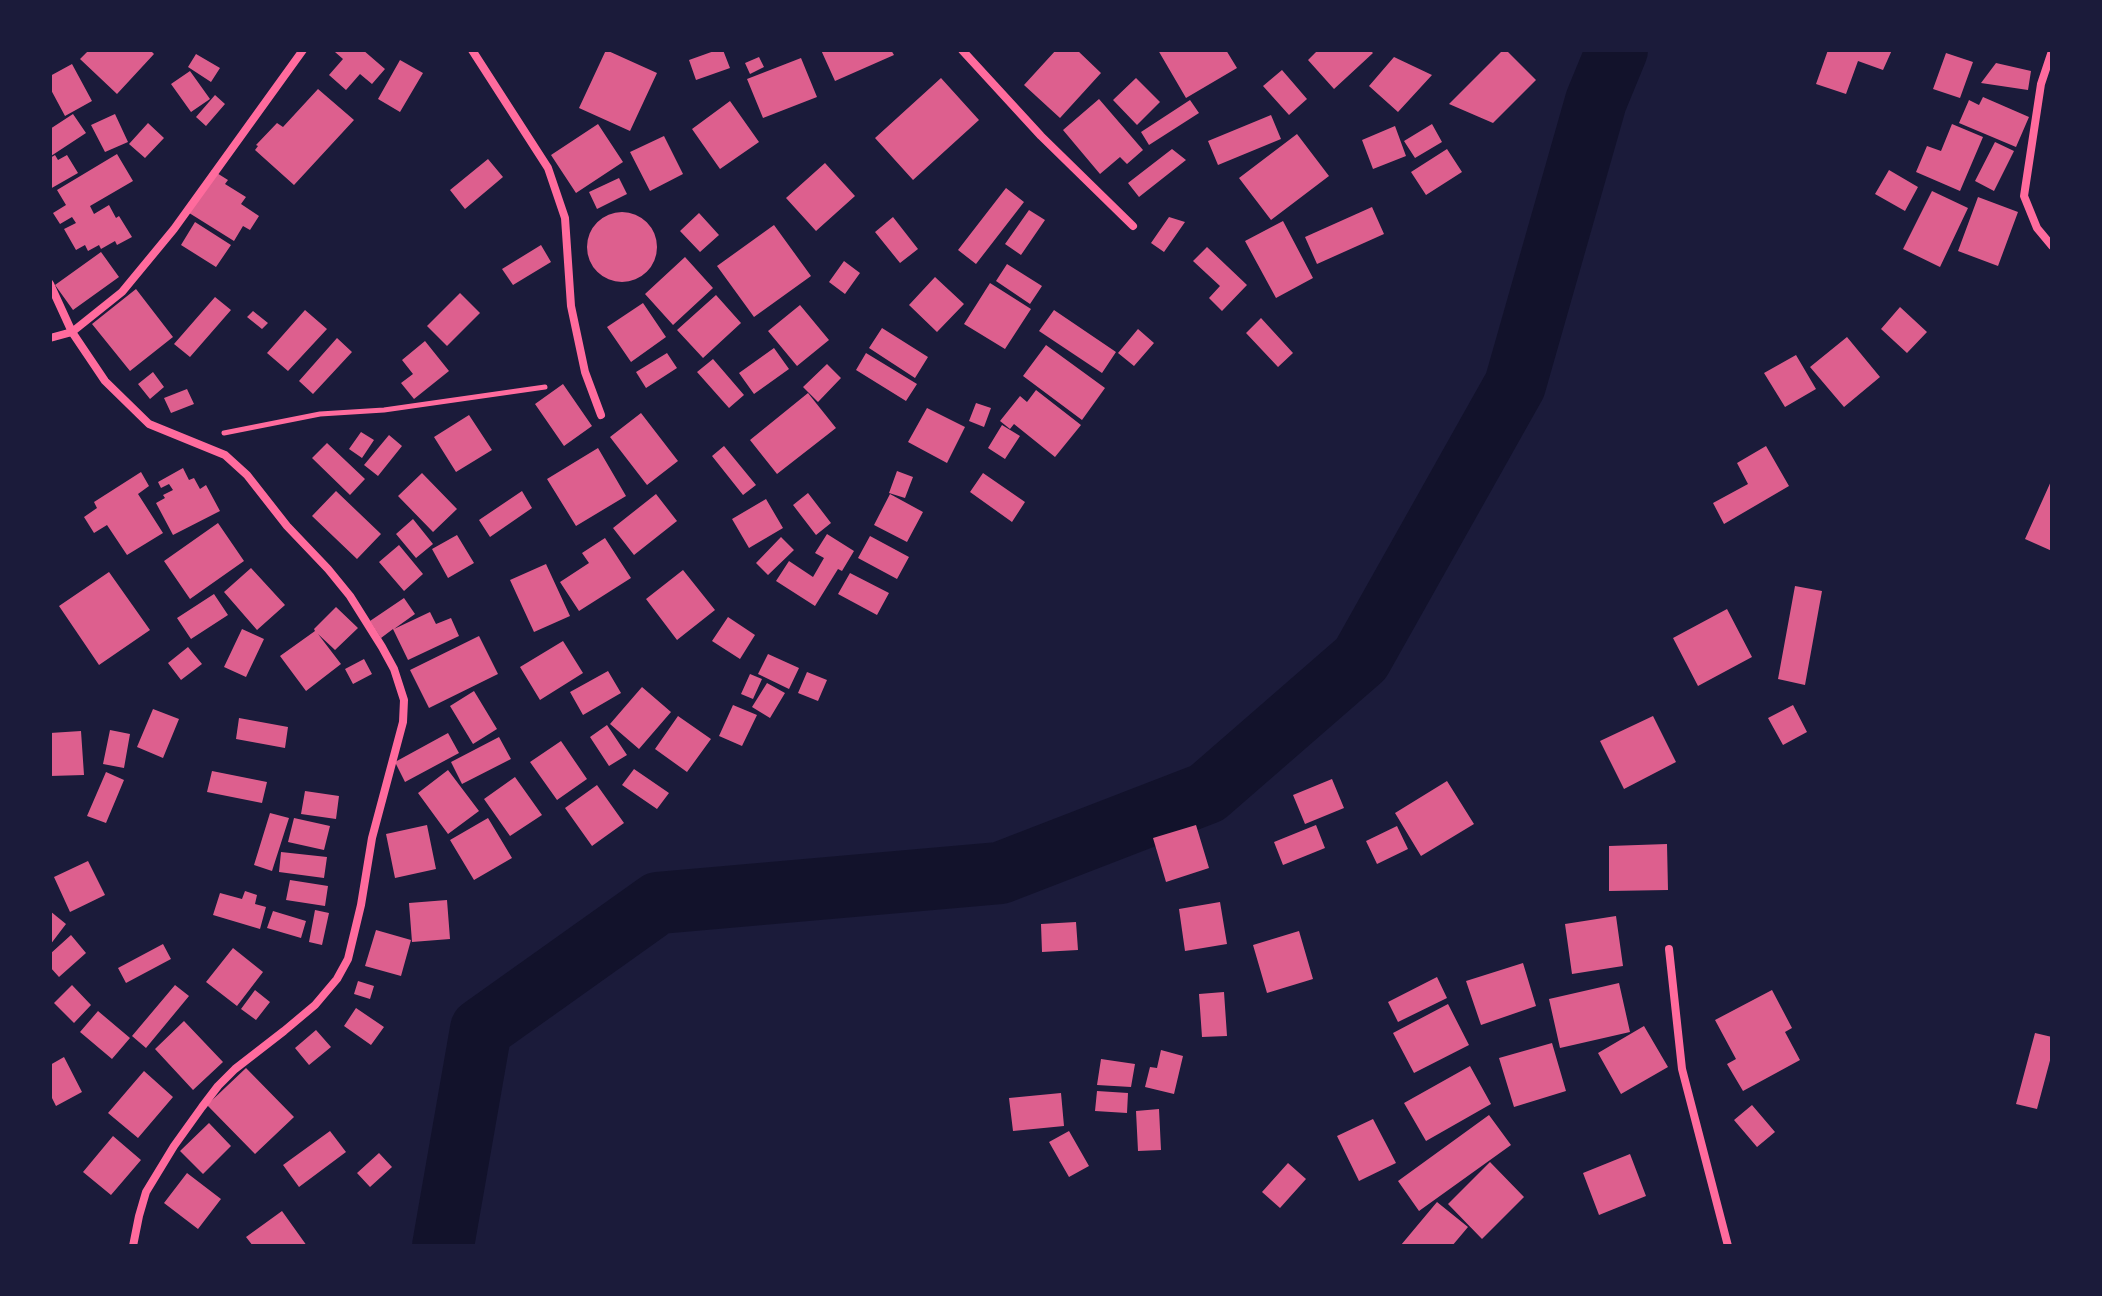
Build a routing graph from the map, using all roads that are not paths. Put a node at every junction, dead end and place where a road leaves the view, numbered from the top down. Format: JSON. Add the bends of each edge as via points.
{"nodes":[{"id":1,"x":303,"y":50,"type":"edge"},
{"id":2,"x":472,"y":50,"type":"edge"},
{"id":3,"x":962,"y":50,"type":"edge"},
{"id":4,"x":2052,"y":51,"type":"edge"},
{"id":5,"x":1133,"y":226,"type":"dead end"},
{"id":6,"x":2052,"y":246,"type":"edge"},
{"id":7,"x":50,"y":284,"type":"edge"},
{"id":8,"x":72,"y":332,"type":"junction"},
{"id":9,"x":50,"y":338,"type":"edge"},
{"id":10,"x":601,"y":415,"type":"dead end"},
{"id":11,"x":1669,"y":949,"type":"dead end"},
{"id":12,"x":133,"y":1246,"type":"edge"},
{"id":13,"x":1728,"y":1246,"type":"edge"}],
"edges":[{"from":1,"to":8,"type":"street","via":[[174,229],[122,292]]},
{"from":2,"to":10,"type":"street","via":[[548,168],[565,218],[571,306],[585,372]]},
{"from":3,"to":5,"type":"street"},
{"from":4,"to":6,"type":"street","via":[[2041,84],[2024,196],[2037,228]]},
{"from":7,"to":8,"type":"street"},
{"from":8,"to":9,"type":"street"},
{"from":8,"to":12,"type":"street","via":[[105,381],[149,424],[225,455],[247,475],[350,596],[394,669],[404,700],[348,959],[315,1005],[235,1069],[202,1107],[146,1192]]},
{"from":11,"to":13,"type":"street","via":[[1682,1069]]}]}
